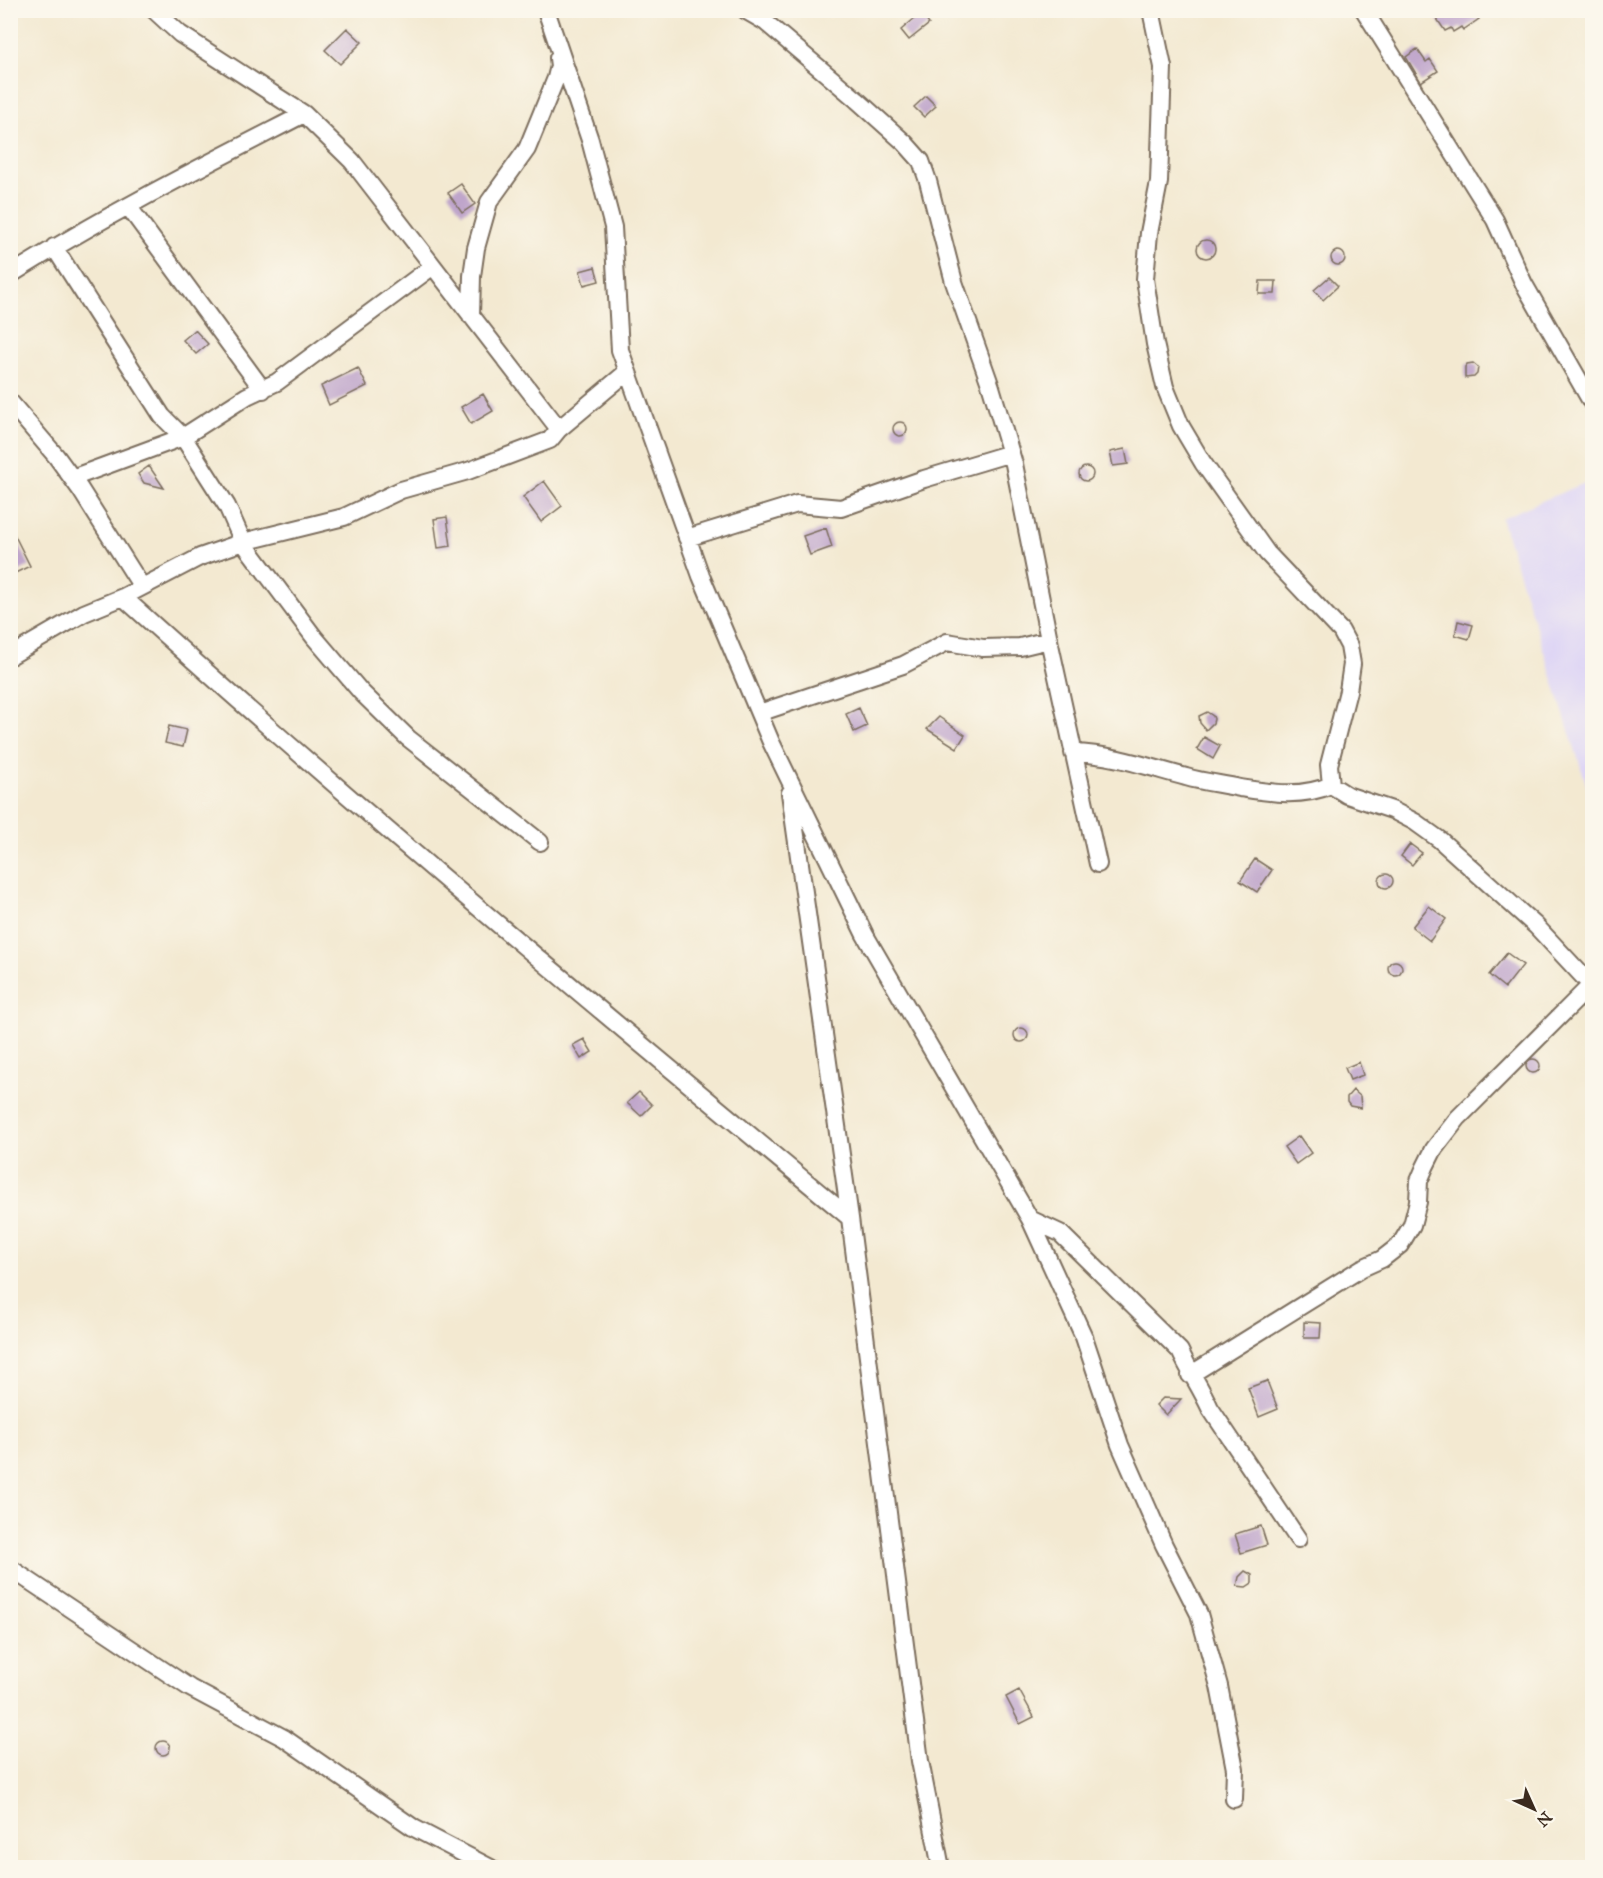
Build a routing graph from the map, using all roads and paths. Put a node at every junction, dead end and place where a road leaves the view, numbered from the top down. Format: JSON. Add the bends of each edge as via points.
{"nodes":[{"id":1,"x":154,"y":10,"type":"edge"},
{"id":2,"x":546,"y":10,"type":"edge"},
{"id":3,"x":745,"y":10,"type":"edge"},
{"id":4,"x":1151,"y":10,"type":"edge"},
{"id":5,"x":1364,"y":10,"type":"edge"},
{"id":6,"x":554,"y":34,"type":"junction"},
{"id":7,"x":304,"y":114,"type":"junction"},
{"id":8,"x":128,"y":206,"type":"junction"},
{"id":9,"x":54,"y":247,"type":"junction"},
{"id":10,"x":433,"y":266,"type":"junction"},
{"id":11,"x":10,"y":275,"type":"edge"},
{"id":12,"x":471,"y":316,"type":"junction"},
{"id":13,"x":627,"y":372,"type":"junction"},
{"id":14,"x":263,"y":390,"type":"junction"},
{"id":15,"x":10,"y":402,"type":"edge"},
{"id":16,"x":1593,"y":403,"type":"edge"},
{"id":17,"x":559,"y":429,"type":"junction"},
{"id":18,"x":183,"y":437,"type":"junction"},
{"id":19,"x":1011,"y":453,"type":"junction"},
{"id":20,"x":72,"y":478,"type":"junction"},
{"id":21,"x":687,"y":538,"type":"junction"},
{"id":22,"x":243,"y":542,"type":"junction"},
{"id":23,"x":141,"y":587,"type":"junction"},
{"id":24,"x":123,"y":597,"type":"junction"},
{"id":25,"x":1049,"y":640,"type":"junction"},
{"id":26,"x":10,"y":656,"type":"edge"},
{"id":27,"x":759,"y":713,"type":"junction"},
{"id":28,"x":1073,"y":753,"type":"junction"},
{"id":29,"x":788,"y":777,"type":"junction"},
{"id":30,"x":1331,"y":785,"type":"junction"},
{"id":31,"x":540,"y":842,"type":"dead end"},
{"id":32,"x":1098,"y":864,"type":"dead end"},
{"id":33,"x":850,"y":1218,"type":"junction"},
{"id":34,"x":1030,"y":1219,"type":"junction"},
{"id":35,"x":1190,"y":1375,"type":"junction"},
{"id":36,"x":1298,"y":1539,"type":"dead end"},
{"id":37,"x":10,"y":1568,"type":"edge"},
{"id":38,"x":1234,"y":1800,"type":"dead end"},
{"id":39,"x":491,"y":1868,"type":"edge"},
{"id":40,"x":941,"y":1868,"type":"edge"}],
"edges":[{"from":1,"to":7,"type":"street","via":[[180,34]]},
{"from":2,"to":6,"type":"street"},
{"from":3,"to":19,"type":"street","via":[[764,21],[857,100],[921,162],[954,282]]},
{"from":4,"to":30,"type":"street","via":[[1163,67],[1160,182],[1149,233],[1145,279],[1155,344],[1165,387],[1181,426],[1203,463],[1267,553],[1341,631],[1349,646],[1352,664],[1329,765]]},
{"from":5,"to":16,"type":"street","via":[[1495,220],[1524,284]]},
{"from":6,"to":12,"type":"street","via":[[560,66],[556,78],[527,149],[489,202],[476,248]]},
{"from":6,"to":13,"type":"street","via":[[590,140],[613,227],[620,350]]},
{"from":7,"to":8,"type":"street"},
{"from":7,"to":10,"type":"street","via":[[351,161]]},
{"from":8,"to":9,"type":"street"},
{"from":8,"to":14,"type":"street"},
{"from":9,"to":11,"type":"street"},
{"from":9,"to":18,"type":"street","via":[[162,416]]},
{"from":10,"to":12,"type":"street"},
{"from":10,"to":14,"type":"street"},
{"from":12,"to":17,"type":"street"},
{"from":13,"to":17,"type":"street"},
{"from":13,"to":21,"type":"street"},
{"from":14,"to":18,"type":"street"},
{"from":15,"to":20,"type":"street"},
{"from":17,"to":22,"type":"street","via":[[550,440],[468,471],[401,490],[344,517]]},
{"from":18,"to":20,"type":"street"},
{"from":18,"to":22,"type":"street","via":[[227,507]]},
{"from":19,"to":21,"type":"street","via":[[841,508],[797,504]]},
{"from":19,"to":25,"type":"street"},
{"from":20,"to":23,"type":"street"},
{"from":21,"to":27,"type":"street"},
{"from":22,"to":23,"type":"street","via":[[200,556]]},
{"from":22,"to":31,"type":"street","via":[[361,692],[408,738]]},
{"from":23,"to":24,"type":"street"},
{"from":24,"to":26,"type":"street"},
{"from":24,"to":33,"type":"street","via":[[357,804]]},
{"from":25,"to":27,"type":"street","via":[[1020,647],[983,648],[947,642],[903,665]]},
{"from":25,"to":28,"type":"street"},
{"from":27,"to":29,"type":"street"},
{"from":28,"to":30,"type":"street","via":[[1097,754],[1189,778],[1265,792],[1298,794]]},
{"from":28,"to":32,"type":"street"},
{"from":29,"to":33,"type":"street"},
{"from":29,"to":34,"type":"street","via":[[865,935]]},
{"from":30,"to":35,"type":"street","via":[[1347,795],[1392,810],[1440,840],[1536,927],[1591,985],[1458,1118],[1434,1149],[1419,1181],[1412,1225],[1400,1245]]},
{"from":33,"to":40,"type":"street","via":[[920,1761]]},
{"from":34,"to":35,"type":"street","via":[[1060,1233],[1180,1352]]},
{"from":34,"to":38,"type":"street","via":[[1084,1337],[1120,1445],[1199,1614],[1219,1686],[1234,1769]]},
{"from":35,"to":36,"type":"street"},
{"from":37,"to":39,"type":"street","via":[[190,1688],[284,1738],[414,1828]]}]}
